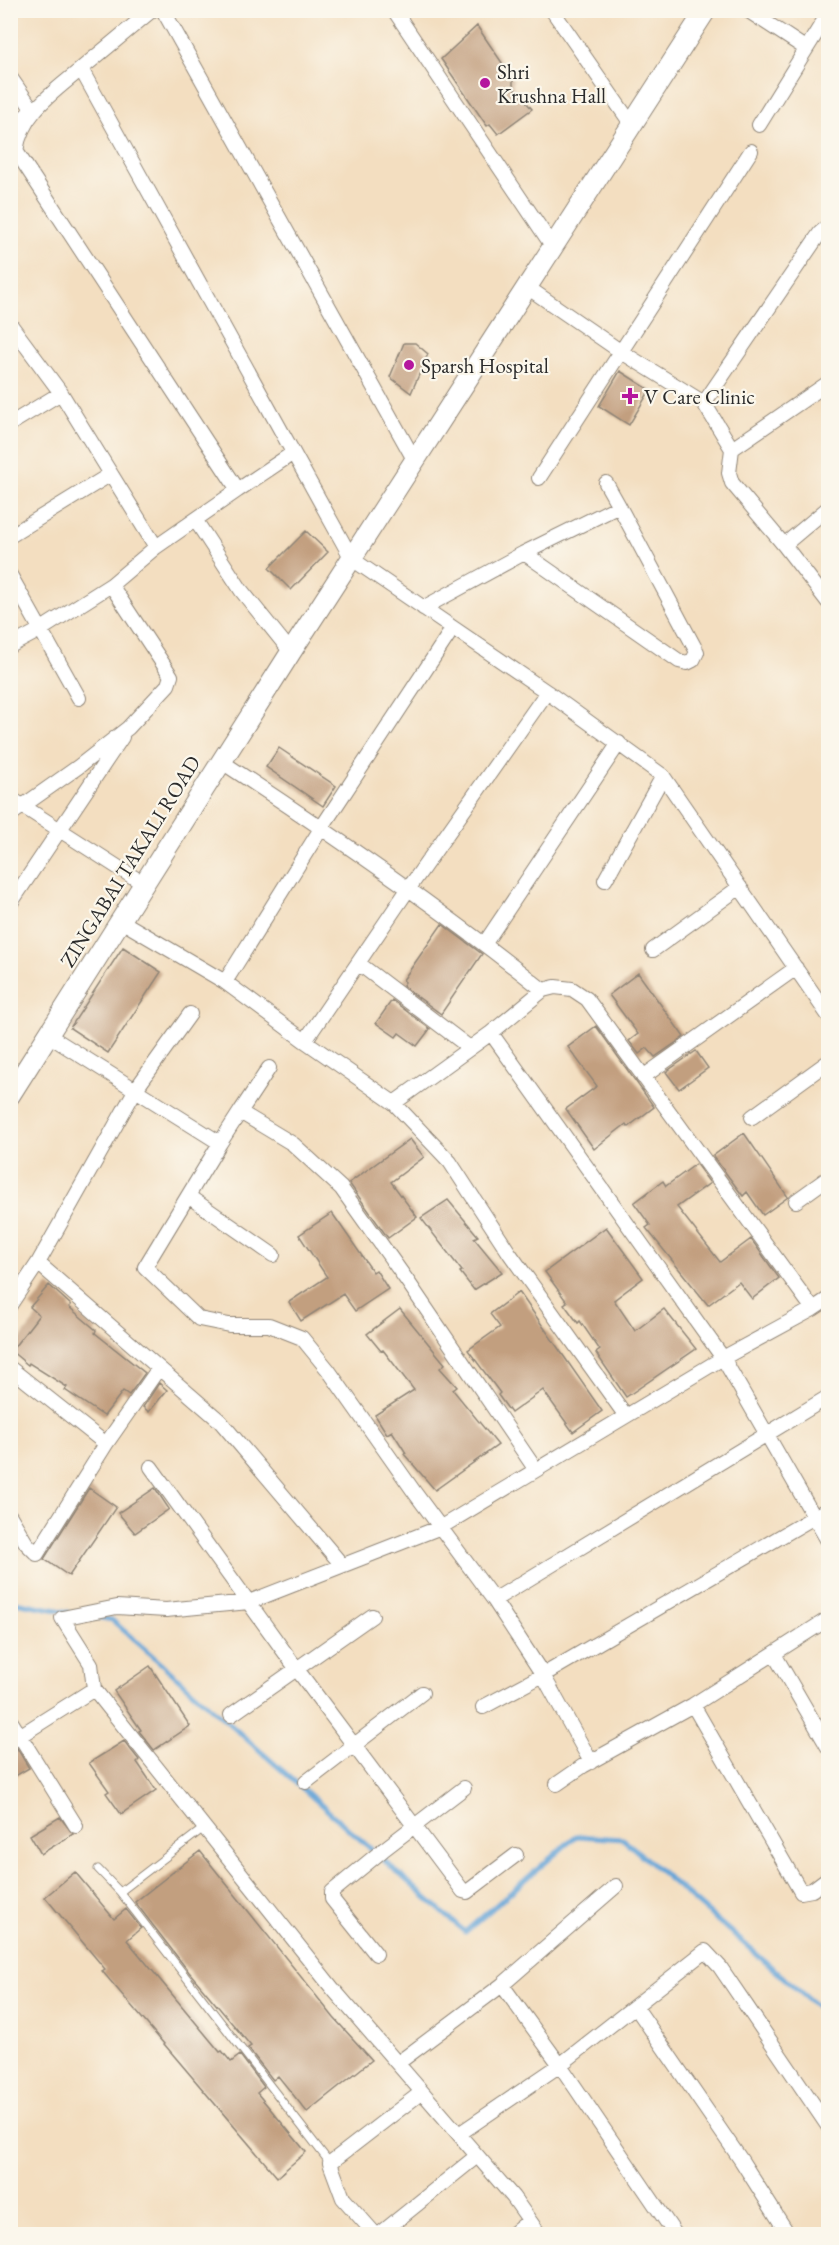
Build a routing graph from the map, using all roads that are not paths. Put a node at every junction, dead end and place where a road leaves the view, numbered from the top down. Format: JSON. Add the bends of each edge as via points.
{"nodes":[{"id":1,"x":152,"y":10,"type":"edge"},
{"id":2,"x":163,"y":10,"type":"edge"},
{"id":3,"x":394,"y":10,"type":"edge"},
{"id":4,"x":552,"y":10,"type":"edge"},
{"id":5,"x":706,"y":10,"type":"edge"},
{"id":6,"x":747,"y":10,"type":"edge"},
{"id":7,"x":828,"y":14,"type":"edge"},
{"id":8,"x":805,"y":48,"type":"junction"},
{"id":9,"x":81,"y":69,"type":"junction"},
{"id":10,"x":10,"y":77,"type":"edge"},
{"id":11,"x":33,"y":110,"type":"junction"},
{"id":12,"x":632,"y":125,"type":"junction"},
{"id":13,"x":759,"y":125,"type":"dead end"},
{"id":14,"x":10,"y":128,"type":"edge"},
{"id":15,"x":751,"y":151,"type":"dead end"},
{"id":16,"x":828,"y":226,"type":"edge"},
{"id":17,"x":553,"y":247,"type":"junction"},
{"id":18,"x":527,"y":287,"type":"junction"},
{"id":19,"x":10,"y":324,"type":"edge"},
{"id":20,"x":620,"y":351,"type":"junction"},
{"id":21,"x":828,"y":383,"type":"edge"},
{"id":22,"x":61,"y":393,"type":"junction"},
{"id":23,"x":704,"y":403,"type":"junction"},
{"id":24,"x":10,"y":424,"type":"edge"},
{"id":25,"x":732,"y":449,"type":"junction"},
{"id":26,"x":293,"y":453,"type":"junction"},
{"id":27,"x":415,"y":461,"type":"junction"},
{"id":28,"x":111,"y":474,"type":"junction"},
{"id":29,"x":539,"y":478,"type":"dead end"},
{"id":30,"x":606,"y":483,"type":"dead end"},
{"id":31,"x":238,"y":490,"type":"junction"},
{"id":32,"x":619,"y":506,"type":"junction"},
{"id":33,"x":828,"y":508,"type":"edge"},
{"id":34,"x":196,"y":521,"type":"junction"},
{"id":35,"x":10,"y":536,"type":"edge"},
{"id":36,"x":784,"y":545,"type":"junction"},
{"id":37,"x":156,"y":547,"type":"junction"},
{"id":38,"x":524,"y":553,"type":"junction"},
{"id":39,"x":352,"y":559,"type":"junction"},
{"id":40,"x":10,"y":574,"type":"edge"},
{"id":41,"x":111,"y":585,"type":"junction"},
{"id":42,"x":828,"y":602,"type":"edge"},
{"id":43,"x":423,"y":608,"type":"junction"},
{"id":44,"x":453,"y":628,"type":"junction"},
{"id":45,"x":40,"y":630,"type":"junction"},
{"id":46,"x":10,"y":646,"type":"edge"},
{"id":47,"x":291,"y":652,"type":"junction"},
{"id":48,"x":547,"y":692,"type":"junction"},
{"id":49,"x":80,"y":698,"type":"dead end"},
{"id":50,"x":128,"y":728,"type":"junction"},
{"id":51,"x":619,"y":744,"type":"junction"},
{"id":52,"x":222,"y":762,"type":"junction"},
{"id":53,"x":663,"y":776,"type":"junction"},
{"id":54,"x":10,"y":798,"type":"edge"},
{"id":55,"x":25,"y":805,"type":"junction"},
{"id":56,"x":10,"y":815,"type":"edge"},
{"id":57,"x":322,"y":827,"type":"junction"},
{"id":58,"x":61,"y":829,"type":"junction"},
{"id":59,"x":605,"y":880,"type":"dead end"},
{"id":60,"x":144,"y":884,"type":"junction"},
{"id":61,"x":740,"y":887,"type":"junction"},
{"id":62,"x":409,"y":888,"type":"junction"},
{"id":63,"x":12,"y":900,"type":"edge"},
{"id":64,"x":121,"y":921,"type":"junction"},
{"id":65,"x":485,"y":943,"type":"junction"},
{"id":66,"x":653,"y":950,"type":"dead end"},
{"id":67,"x":358,"y":963,"type":"junction"},
{"id":68,"x":796,"y":968,"type":"junction"},
{"id":69,"x":225,"y":982,"type":"junction"},
{"id":70,"x":543,"y":990,"type":"junction"},
{"id":71,"x":190,"y":1014,"type":"dead end"},
{"id":72,"x":828,"y":1015,"type":"edge"},
{"id":73,"x":491,"y":1033,"type":"junction"},
{"id":74,"x":48,"y":1035,"type":"junction"},
{"id":75,"x":305,"y":1041,"type":"junction"},
{"id":76,"x":470,"y":1048,"type":"junction"},
{"id":77,"x":828,"y":1062,"type":"edge"},
{"id":78,"x":269,"y":1068,"type":"dead end"},
{"id":79,"x":643,"y":1077,"type":"junction"},
{"id":80,"x":136,"y":1089,"type":"junction"},
{"id":81,"x":10,"y":1095,"type":"edge"},
{"id":82,"x":394,"y":1103,"type":"junction"},
{"id":83,"x":240,"y":1112,"type":"junction"},
{"id":84,"x":752,"y":1117,"type":"dead end"},
{"id":85,"x":220,"y":1143,"type":"junction"},
{"id":86,"x":828,"y":1178,"type":"edge"},
{"id":87,"x":188,"y":1196,"type":"junction"},
{"id":88,"x":796,"y":1201,"type":"dead end"},
{"id":89,"x":273,"y":1256,"type":"dead end"},
{"id":90,"x":38,"y":1263,"type":"junction"},
{"id":91,"x":828,"y":1299,"type":"edge"},
{"id":92,"x":10,"y":1305,"type":"edge"},
{"id":93,"x":813,"y":1309,"type":"junction"},
{"id":94,"x":723,"y":1358,"type":"junction"},
{"id":95,"x":10,"y":1368,"type":"edge"},
{"id":96,"x":159,"y":1368,"type":"junction"},
{"id":97,"x":828,"y":1397,"type":"edge"},
{"id":98,"x":626,"y":1416,"type":"junction"},
{"id":99,"x":769,"y":1435,"type":"junction"},
{"id":100,"x":106,"y":1444,"type":"junction"},
{"id":101,"x":151,"y":1467,"type":"dead end"},
{"id":102,"x":536,"y":1470,"type":"junction"},
{"id":103,"x":828,"y":1509,"type":"edge"},
{"id":104,"x":10,"y":1516,"type":"edge"},
{"id":105,"x":814,"y":1516,"type":"junction"},
{"id":106,"x":441,"y":1527,"type":"junction"},
{"id":107,"x":828,"y":1541,"type":"edge"},
{"id":108,"x":342,"y":1565,"type":"junction"},
{"id":109,"x":494,"y":1600,"type":"junction"},
{"id":110,"x":249,"y":1602,"type":"junction"},
{"id":111,"x":372,"y":1616,"type":"dead end"},
{"id":112,"x":828,"y":1619,"type":"edge"},
{"id":113,"x":774,"y":1654,"type":"junction"},
{"id":114,"x":297,"y":1668,"type":"junction"},
{"id":115,"x":543,"y":1675,"type":"junction"},
{"id":116,"x":94,"y":1689,"type":"junction"},
{"id":117,"x":422,"y":1693,"type":"dead end"},
{"id":118,"x":693,"y":1705,"type":"junction"},
{"id":119,"x":483,"y":1707,"type":"dead end"},
{"id":120,"x":231,"y":1715,"type":"dead end"},
{"id":121,"x":10,"y":1720,"type":"edge"},
{"id":122,"x":16,"y":1739,"type":"edge"},
{"id":123,"x":354,"y":1745,"type":"junction"},
{"id":124,"x":828,"y":1747,"type":"edge"},
{"id":125,"x":591,"y":1762,"type":"junction"},
{"id":126,"x":306,"y":1782,"type":"dead end"},
{"id":127,"x":557,"y":1784,"type":"dead end"},
{"id":128,"x":464,"y":1788,"type":"dead end"},
{"id":129,"x":414,"y":1825,"type":"junction"},
{"id":130,"x":75,"y":1826,"type":"dead end"},
{"id":131,"x":206,"y":1827,"type":"junction"},
{"id":132,"x":516,"y":1855,"type":"dead end"},
{"id":133,"x":99,"y":1869,"type":"dead end"},
{"id":134,"x":828,"y":1878,"type":"edge"},
{"id":135,"x":616,"y":1886,"type":"dead end"},
{"id":136,"x":120,"y":1893,"type":"junction"},
{"id":137,"x":376,"y":1954,"type":"dead end"},
{"id":138,"x":502,"y":1985,"type":"junction"},
{"id":139,"x":635,"y":2006,"type":"junction"},
{"id":140,"x":398,"y":2063,"type":"junction"},
{"id":141,"x":560,"y":2065,"type":"junction"},
{"id":142,"x":422,"y":2092,"type":"junction"},
{"id":143,"x":828,"y":2126,"type":"edge"},
{"id":144,"x":459,"y":2134,"type":"junction"},
{"id":145,"x":477,"y":2156,"type":"junction"},
{"id":146,"x":330,"y":2163,"type":"junction"},
{"id":147,"x":530,"y":2221,"type":"junction"},
{"id":148,"x":375,"y":2235,"type":"edge"},
{"id":149,"x":380,"y":2235,"type":"edge"},
{"id":150,"x":513,"y":2235,"type":"edge"},
{"id":151,"x":539,"y":2235,"type":"edge"},
{"id":152,"x":675,"y":2235,"type":"edge"},
{"id":153,"x":788,"y":2235,"type":"edge"}],
"edges":[{"from":1,"to":9,"type":"street"},
{"from":2,"to":27,"type":"street"},
{"from":3,"to":17,"type":"street"},
{"from":4,"to":12,"type":"street"},
{"from":5,"to":12,"type":"street","name":"ZINGABAI TAKALI ROAD"},
{"from":6,"to":8,"type":"street"},
{"from":7,"to":8,"type":"street"},
{"from":8,"to":13,"type":"street"},
{"from":9,"to":11,"type":"street"},
{"from":9,"to":26,"type":"street"},
{"from":10,"to":11,"type":"street"},
{"from":11,"to":14,"type":"street"},
{"from":11,"to":31,"type":"street","via":[[16,151]]},
{"from":12,"to":17,"type":"street","name":"ZINGABAI TAKALI ROAD"},
{"from":15,"to":20,"type":"street"},
{"from":16,"to":23,"type":"street"},
{"from":17,"to":18,"type":"street","name":"ZINGABAI TAKALI ROAD"},
{"from":18,"to":20,"type":"street"},
{"from":18,"to":27,"type":"street","name":"ZINGABAI TAKALI ROAD"},
{"from":19,"to":22,"type":"street"},
{"from":20,"to":23,"type":"street"},
{"from":20,"to":29,"type":"street"},
{"from":21,"to":25,"type":"street"},
{"from":22,"to":24,"type":"street"},
{"from":22,"to":28,"type":"street"},
{"from":23,"to":25,"type":"street"},
{"from":25,"to":36,"type":"street","via":[[732,483]]},
{"from":26,"to":31,"type":"street"},
{"from":26,"to":39,"type":"street"},
{"from":27,"to":39,"type":"street","name":"ZINGABAI TAKALI ROAD"},
{"from":28,"to":35,"type":"street"},
{"from":28,"to":37,"type":"street"},
{"from":30,"to":32,"type":"street"},
{"from":31,"to":34,"type":"street"},
{"from":32,"to":38,"type":"street"},
{"from":32,"to":38,"type":"street","via":[[696,652],[687,663]]},
{"from":33,"to":36,"type":"street"},
{"from":34,"to":37,"type":"street"},
{"from":34,"to":47,"type":"street","via":[[241,590]]},
{"from":36,"to":42,"type":"street"},
{"from":37,"to":41,"type":"street"},
{"from":38,"to":43,"type":"street"},
{"from":39,"to":43,"type":"street"},
{"from":39,"to":47,"type":"street","name":"ZINGABAI TAKALI ROAD"},
{"from":40,"to":45,"type":"street"},
{"from":41,"to":45,"type":"street"},
{"from":41,"to":50,"type":"street","via":[[171,676],[168,685]]},
{"from":43,"to":44,"type":"street"},
{"from":44,"to":48,"type":"street"},
{"from":44,"to":57,"type":"street"},
{"from":45,"to":46,"type":"street"},
{"from":45,"to":49,"type":"street"},
{"from":47,"to":52,"type":"street","name":"ZINGABAI TAKALI ROAD"},
{"from":48,"to":51,"type":"street"},
{"from":48,"to":62,"type":"street"},
{"from":50,"to":55,"type":"street"},
{"from":50,"to":58,"type":"street"},
{"from":51,"to":53,"type":"street"},
{"from":51,"to":65,"type":"street"},
{"from":52,"to":57,"type":"street"},
{"from":52,"to":60,"type":"street","name":"ZINGABAI TAKALI ROAD"},
{"from":53,"to":59,"type":"street"},
{"from":53,"to":61,"type":"street"},
{"from":54,"to":55,"type":"street"},
{"from":55,"to":56,"type":"street"},
{"from":55,"to":58,"type":"street"},
{"from":57,"to":62,"type":"street"},
{"from":57,"to":69,"type":"street"},
{"from":58,"to":60,"type":"street"},
{"from":58,"to":63,"type":"street"},
{"from":60,"to":64,"type":"street","name":"ZINGABAI TAKALI ROAD"},
{"from":61,"to":66,"type":"street"},
{"from":61,"to":68,"type":"street"},
{"from":62,"to":65,"type":"street"},
{"from":62,"to":67,"type":"street"},
{"from":64,"to":69,"type":"street"},
{"from":64,"to":74,"type":"street","name":"ZINGABAI TAKALI ROAD"},
{"from":65,"to":70,"type":"street"},
{"from":67,"to":75,"type":"street"},
{"from":67,"to":76,"type":"street"},
{"from":68,"to":72,"type":"street"},
{"from":68,"to":79,"type":"street"},
{"from":69,"to":75,"type":"street"},
{"from":70,"to":73,"type":"street"},
{"from":70,"to":79,"type":"street","via":[[572,989],[587,999]]},
{"from":71,"to":80,"type":"street"},
{"from":73,"to":76,"type":"street"},
{"from":73,"to":94,"type":"street"},
{"from":74,"to":80,"type":"street"},
{"from":74,"to":81,"type":"street","name":"ZINGABAI TAKALI ROAD"},
{"from":75,"to":82,"type":"street"},
{"from":76,"to":82,"type":"street"},
{"from":77,"to":84,"type":"street"},
{"from":78,"to":83,"type":"street"},
{"from":79,"to":93,"type":"street"},
{"from":80,"to":85,"type":"street"},
{"from":80,"to":90,"type":"street"},
{"from":82,"to":98,"type":"street","via":[[450,1162],[510,1254]]},
{"from":83,"to":85,"type":"street"},
{"from":83,"to":102,"type":"street","via":[[293,1144],[341,1188]]},
{"from":85,"to":87,"type":"street"},
{"from":86,"to":88,"type":"street"},
{"from":87,"to":89,"type":"street"},
{"from":87,"to":106,"type":"street","via":[[145,1267],[199,1319],[229,1325],[269,1325],[302,1338]]},
{"from":90,"to":92,"type":"street"},
{"from":90,"to":96,"type":"street"},
{"from":91,"to":93,"type":"street"},
{"from":93,"to":94,"type":"street"},
{"from":94,"to":98,"type":"street"},
{"from":94,"to":99,"type":"street"},
{"from":95,"to":100,"type":"street"},
{"from":96,"to":100,"type":"street"},
{"from":96,"to":108,"type":"street","via":[[219,1421]]},
{"from":97,"to":99,"type":"street"},
{"from":98,"to":102,"type":"street"},
{"from":99,"to":105,"type":"street"},
{"from":99,"to":109,"type":"street"},
{"from":100,"to":104,"type":"street","via":[[37,1554]]},
{"from":101,"to":110,"type":"street"},
{"from":102,"to":106,"type":"street"},
{"from":103,"to":105,"type":"street"},
{"from":105,"to":107,"type":"street"},
{"from":105,"to":115,"type":"street"},
{"from":106,"to":108,"type":"street"},
{"from":106,"to":109,"type":"street"},
{"from":108,"to":110,"type":"street"},
{"from":109,"to":115,"type":"street"},
{"from":110,"to":114,"type":"street"},
{"from":110,"to":116,"type":"street","via":[[166,1610],[117,1606],[62,1618],[91,1664]]},
{"from":111,"to":114,"type":"street"},
{"from":112,"to":113,"type":"street"},
{"from":113,"to":118,"type":"street"},
{"from":113,"to":124,"type":"street"},
{"from":114,"to":120,"type":"street"},
{"from":114,"to":123,"type":"street"},
{"from":115,"to":119,"type":"street"},
{"from":115,"to":125,"type":"street"},
{"from":116,"to":122,"type":"street"},
{"from":116,"to":131,"type":"street"},
{"from":117,"to":123,"type":"street"},
{"from":118,"to":125,"type":"street"},
{"from":118,"to":134,"type":"street","via":[[801,1892],[812,1890]]},
{"from":121,"to":122,"type":"street"},
{"from":122,"to":130,"type":"street"},
{"from":123,"to":126,"type":"street"},
{"from":123,"to":129,"type":"street"},
{"from":125,"to":127,"type":"street"},
{"from":128,"to":129,"type":"street"},
{"from":129,"to":132,"type":"street","via":[[463,1891],[467,1892]]},
{"from":129,"to":137,"type":"street","via":[[332,1892],[332,1899]]},
{"from":131,"to":136,"type":"lane"},
{"from":131,"to":140,"type":"street","via":[[333,1989]]},
{"from":133,"to":136,"type":"lane"},
{"from":135,"to":138,"type":"street"},
{"from":136,"to":146,"type":"lane"},
{"from":138,"to":140,"type":"street"},
{"from":138,"to":141,"type":"street"},
{"from":139,"to":141,"type":"street"},
{"from":139,"to":143,"type":"street","via":[[705,1951],[720,1967]]},
{"from":139,"to":153,"type":"street"},
{"from":140,"to":142,"type":"street"},
{"from":141,"to":144,"type":"street"},
{"from":141,"to":152,"type":"street"},
{"from":142,"to":144,"type":"street"},
{"from":142,"to":146,"type":"street"},
{"from":144,"to":145,"type":"street"},
{"from":145,"to":147,"type":"street"},
{"from":145,"to":149,"type":"street"},
{"from":146,"to":148,"type":"street","via":[[343,2198]]},
{"from":147,"to":150,"type":"street"},
{"from":147,"to":151,"type":"street"}]}
